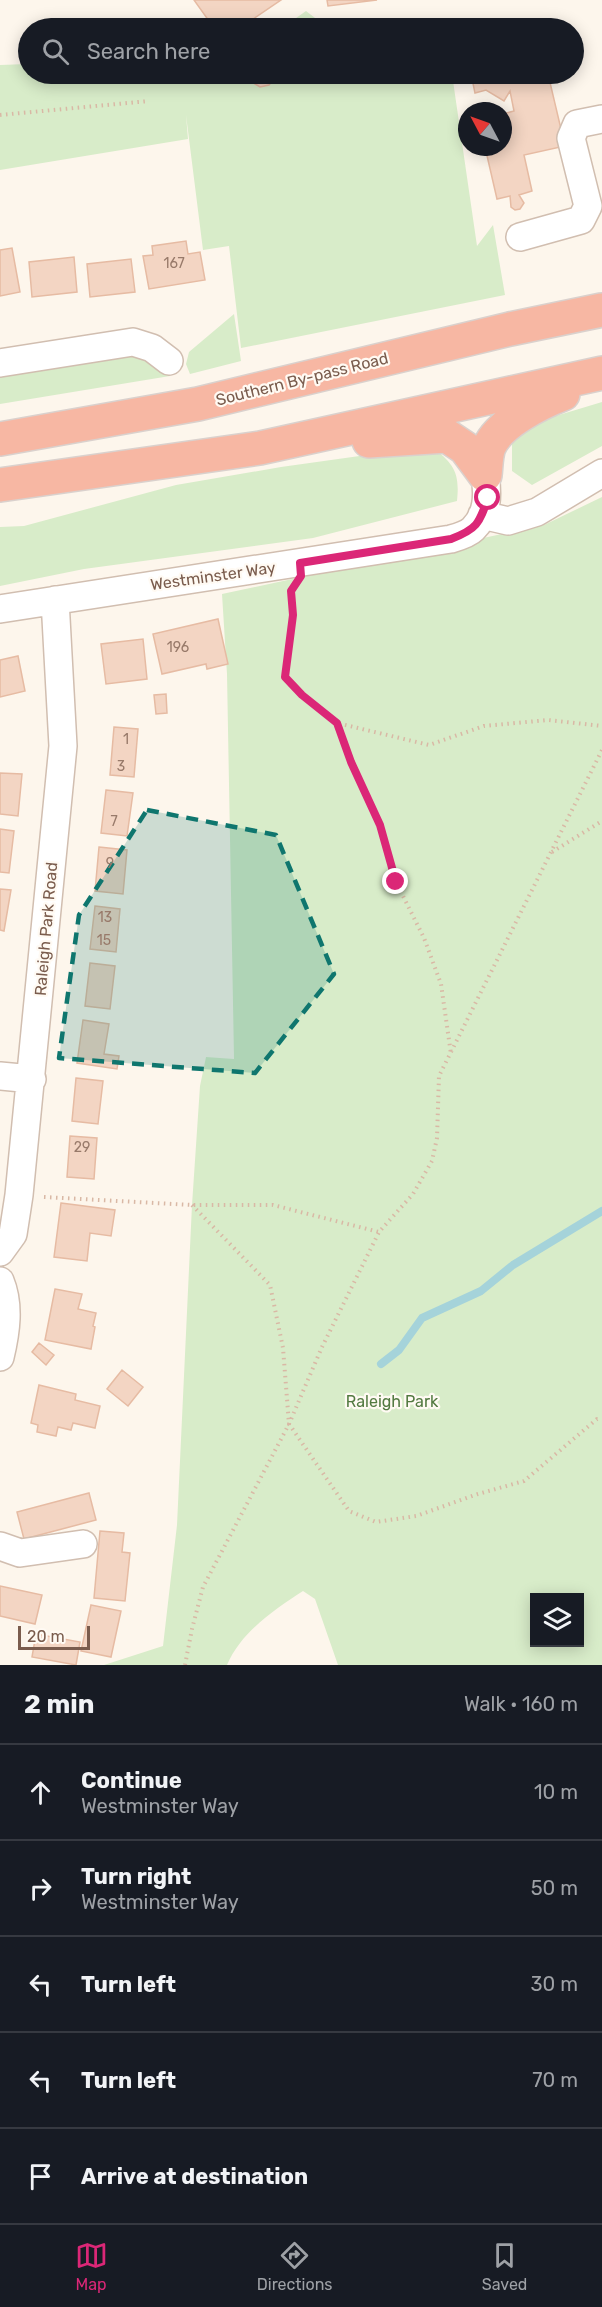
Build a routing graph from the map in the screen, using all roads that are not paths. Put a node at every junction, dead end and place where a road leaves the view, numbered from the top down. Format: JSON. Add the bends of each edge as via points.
{"nodes":[{"id":1,"x":602,"y":119,"type":"edge"},
{"id":2,"x":520,"y":237,"type":"dead end"},
{"id":3,"x":602,"y":290,"type":"edge"},
{"id":4,"x":602,"y":310,"type":"edge"},
{"id":5,"x":510,"y":329,"type":"junction"},
{"id":6,"x":169,"y":361,"type":"dead end"},
{"id":7,"x":0,"y":363,"type":"edge"},
{"id":8,"x":602,"y":373,"type":"edge"},
{"id":9,"x":602,"y":380,"type":"edge"},
{"id":10,"x":0,"y":439,"type":"edge"},
{"id":11,"x":260,"y":448,"type":"junction"},
{"id":12,"x":602,"y":473,"type":"edge"},
{"id":13,"x":485,"y":476,"type":"junction"},
{"id":14,"x":0,"y":485,"type":"edge"},
{"id":15,"x":482,"y":515,"type":"junction"},
{"id":16,"x":55,"y":600,"type":"junction"},
{"id":17,"x":0,"y":609,"type":"edge"},
{"id":18,"x":0,"y":1076,"type":"edge"},
{"id":19,"x":32,"y":1078,"type":"junction"},
{"id":20,"x":0,"y":1252,"type":"edge"},
{"id":21,"x":0,"y":1281,"type":"edge"},
{"id":22,"x":2,"y":1348,"type":"edge"},
{"id":23,"x":83,"y":1544,"type":"dead end"},
{"id":24,"x":1,"y":1547,"type":"edge"}],
"edges":[{"from":1,"to":2,"type":"street","via":[[578,124],[571,138],[588,206],[581,220]]},
{"from":3,"to":5,"type":"highway"},
{"from":4,"to":5,"type":"highway","name":"Southern By-pass Road"},
{"from":5,"to":10,"type":"highway","name":"Southern By-pass Road","via":[[198,404]]},
{"from":6,"to":7,"type":"street","via":[[152,348],[133,342]]},
{"from":8,"to":11,"type":"highway"},
{"from":9,"to":13,"type":"highway","via":[[542,402],[510,422],[489,446]]},
{"from":11,"to":13,"type":"highway","via":[[447,436],[465,448]]},
{"from":11,"to":14,"type":"highway"},
{"from":12,"to":15,"type":"street","via":[[537,512],[508,521]]},
{"from":13,"to":15,"type":"street","via":[[488,498]]},
{"from":15,"to":16,"type":"street","name":"Westminster Way","via":[[472,531],[451,539]]},
{"from":16,"to":17,"type":"street","name":"Westminster Way"},
{"from":16,"to":19,"type":"street","name":"Raleigh Park Road","via":[[63,746]]},
{"from":18,"to":19,"type":"street"},
{"from":19,"to":20,"type":"street","name":"Raleigh Park Road","via":[[13,1234]]},
{"from":21,"to":22,"type":"street","via":[[6,1297]]},
{"from":23,"to":24,"type":"street","via":[[20,1553]]}]}
